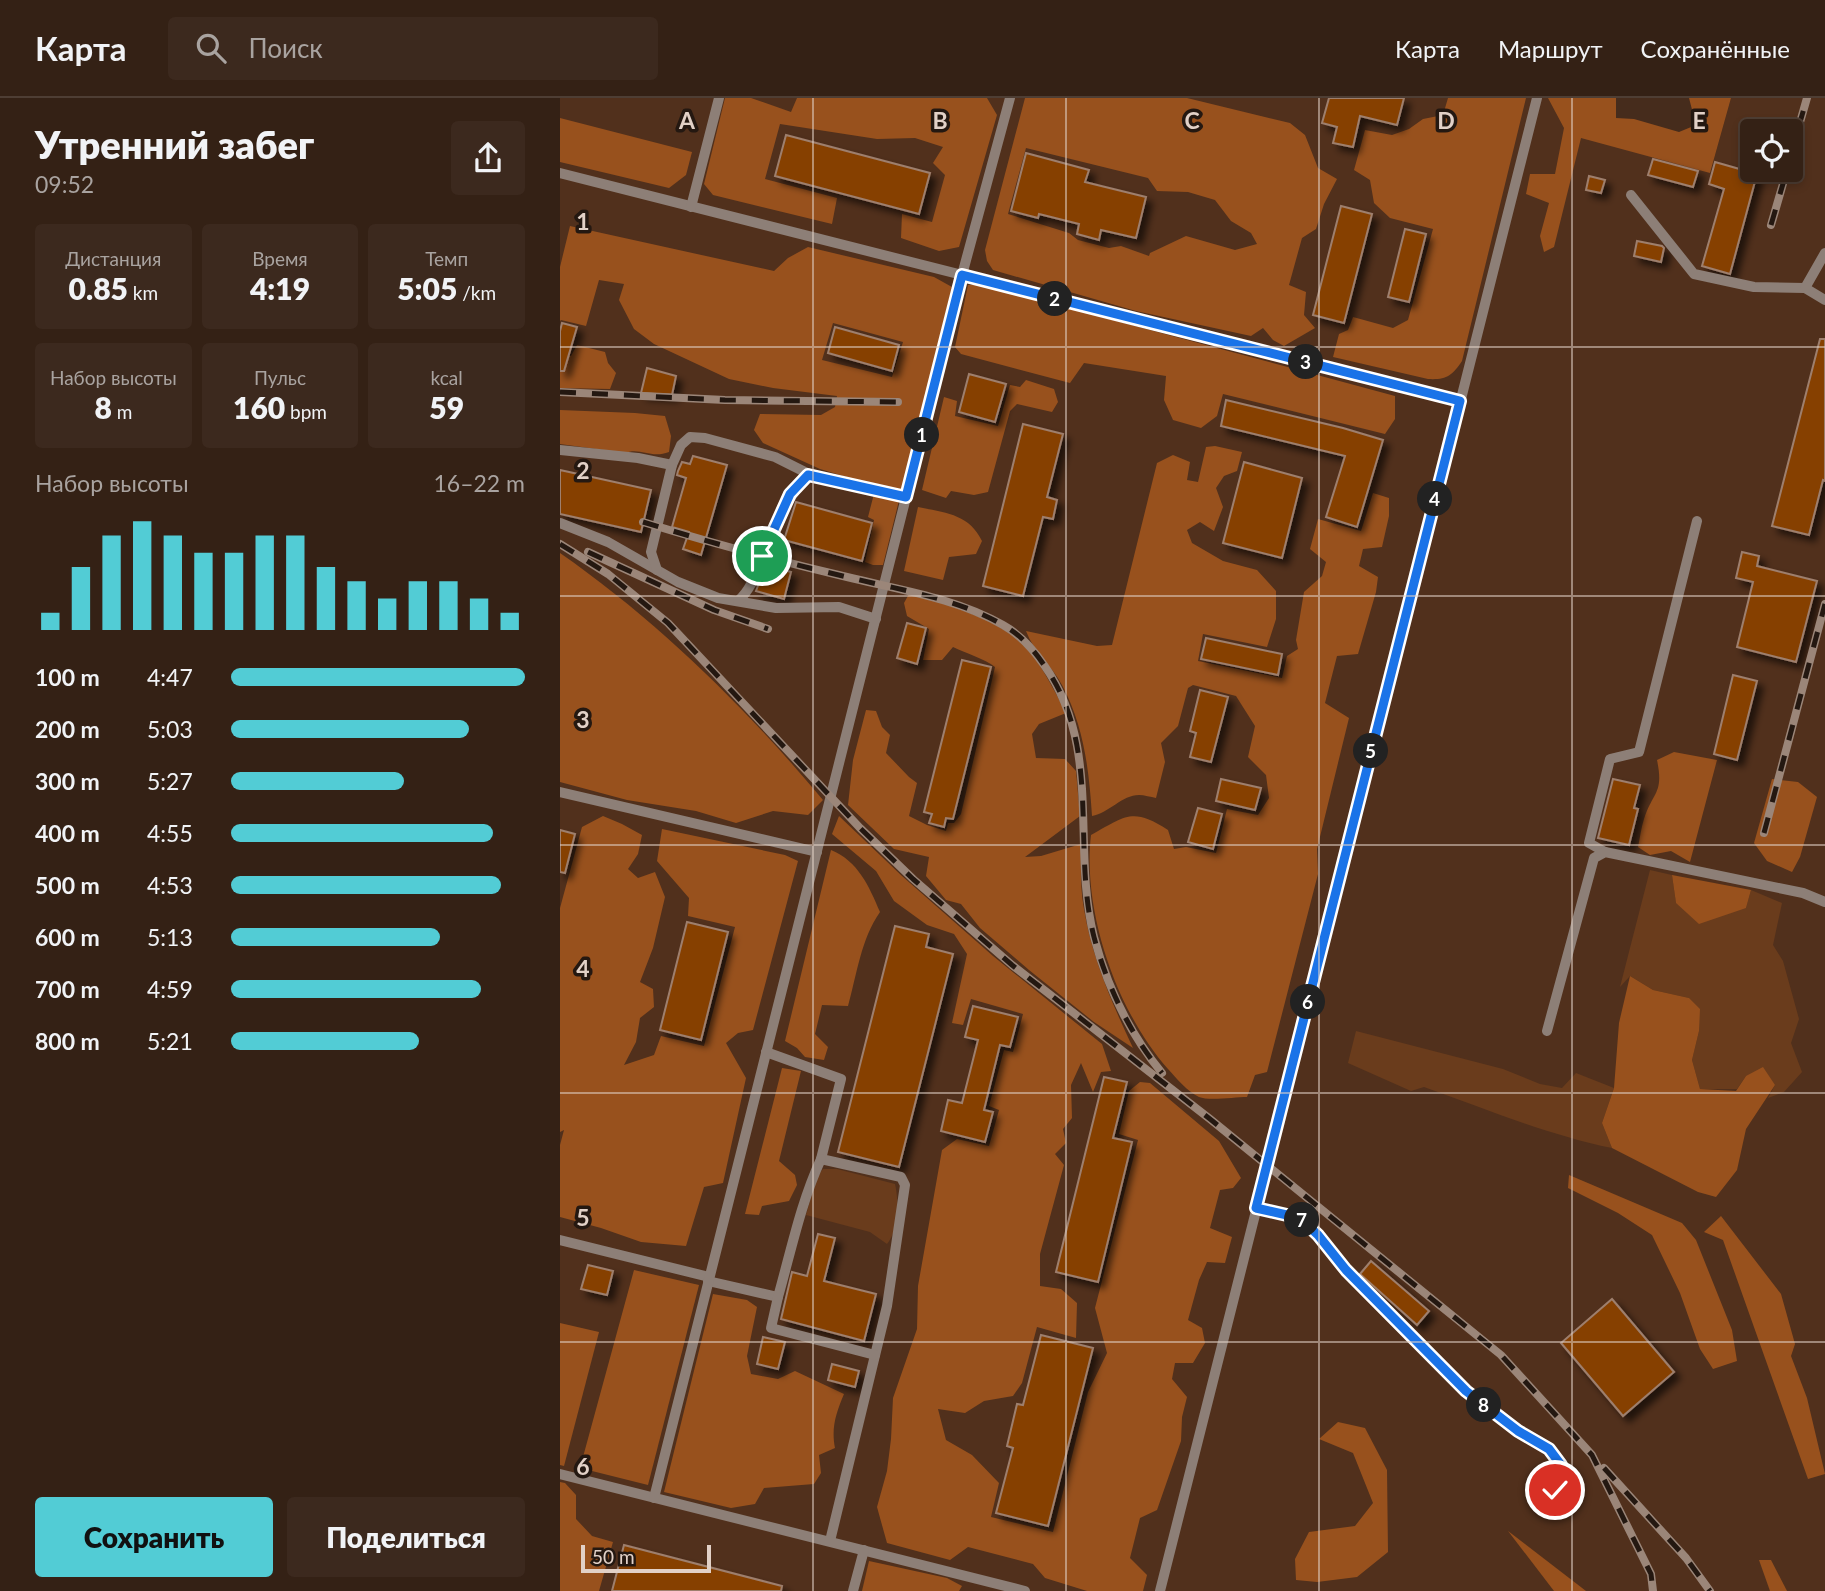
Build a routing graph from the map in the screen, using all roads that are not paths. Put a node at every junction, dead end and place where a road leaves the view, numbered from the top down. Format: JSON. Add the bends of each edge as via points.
{"nodes":[{"id":1,"x":719,"y":98,"type":"edge"},
{"id":2,"x":1010,"y":98,"type":"edge"},
{"id":3,"x":1537,"y":98,"type":"edge"},
{"id":4,"x":560,"y":173,"type":"edge"},
{"id":5,"x":1631,"y":195,"type":"dead end"},
{"id":6,"x":691,"y":206,"type":"junction"},
{"id":7,"x":1825,"y":253,"type":"edge"},
{"id":8,"x":962,"y":275,"type":"junction"},
{"id":9,"x":1805,"y":288,"type":"junction"},
{"id":10,"x":1825,"y":300,"type":"edge"},
{"id":11,"x":1460,"y":401,"type":"junction"},
{"id":12,"x":560,"y":450,"type":"edge"},
{"id":13,"x":673,"y":466,"type":"junction"},
{"id":14,"x":808,"y":475,"type":"junction"},
{"id":15,"x":906,"y":497,"type":"junction"},
{"id":16,"x":1697,"y":521,"type":"dead end"},
{"id":17,"x":560,"y":523,"type":"edge"},
{"id":18,"x":657,"y":570,"type":"junction"},
{"id":19,"x":738,"y":601,"type":"junction"},
{"id":20,"x":876,"y":619,"type":"junction"},
{"id":21,"x":560,"y":792,"type":"edge"},
{"id":22,"x":817,"y":852,"type":"junction"},
{"id":23,"x":1605,"y":852,"type":"junction"},
{"id":24,"x":1825,"y":902,"type":"edge"},
{"id":25,"x":1548,"y":1031,"type":"dead end"},
{"id":26,"x":766,"y":1052,"type":"junction"},
{"id":27,"x":821,"y":1159,"type":"junction"},
{"id":28,"x":1256,"y":1208,"type":"junction"},
{"id":29,"x":560,"y":1240,"type":"edge"},
{"id":30,"x":708,"y":1279,"type":"junction"},
{"id":31,"x":778,"y":1297,"type":"junction"},
{"id":32,"x":875,"y":1355,"type":"junction"},
{"id":33,"x":560,"y":1474,"type":"edge"},
{"id":34,"x":1555,"y":1490,"type":"dead end"},
{"id":35,"x":654,"y":1497,"type":"junction"},
{"id":36,"x":830,"y":1541,"type":"junction"},
{"id":37,"x":864,"y":1550,"type":"junction"},
{"id":38,"x":853,"y":1591,"type":"edge"},
{"id":39,"x":1025,"y":1591,"type":"edge"},
{"id":40,"x":1160,"y":1591,"type":"edge"}],
"edges":[{"from":1,"to":6,"type":"lane"},
{"from":2,"to":8,"type":"lane"},
{"from":3,"to":11,"type":"lane"},
{"from":4,"to":6,"type":"lane"},
{"from":5,"to":9,"type":"lane","via":[[1694,274],[1754,288]]},
{"from":6,"to":8,"type":"lane"},
{"from":7,"to":9,"type":"lane"},
{"from":8,"to":11,"type":"lane"},
{"from":8,"to":15,"type":"lane"},
{"from":9,"to":10,"type":"lane"},
{"from":11,"to":28,"type":"lane"},
{"from":12,"to":13,"type":"lane"},
{"from":13,"to":14,"type":"lane","via":[[681,444],[697,437],[775,457]]},
{"from":13,"to":18,"type":"lane","via":[[651,552]]},
{"from":14,"to":15,"type":"lane"},
{"from":14,"to":19,"type":"lane","via":[[790,494],[750,590]]},
{"from":15,"to":20,"type":"lane"},
{"from":16,"to":23,"type":"lane","via":[[1639,752],[1610,759],[1589,843]]},
{"from":17,"to":18,"type":"lane","via":[[608,542]]},
{"from":18,"to":19,"type":"lane","via":[[718,598]]},
{"from":19,"to":20,"type":"lane","via":[[776,608],[839,607]]},
{"from":20,"to":22,"type":"lane"},
{"from":21,"to":22,"type":"lane"},
{"from":22,"to":26,"type":"lane"},
{"from":23,"to":24,"type":"lane","via":[[1803,893]]},
{"from":23,"to":25,"type":"lane","via":[[1594,858]]},
{"from":26,"to":27,"type":"lane","via":[[842,1079]]},
{"from":26,"to":30,"type":"lane"},
{"from":27,"to":31,"type":"lane"},
{"from":27,"to":32,"type":"lane","via":[[901,1177],[905,1185]]},
{"from":28,"to":34,"type":"lane","via":[[1300,1218],[1466,1391],[1549,1449],[1561,1465]]},
{"from":28,"to":40,"type":"lane"},
{"from":29,"to":30,"type":"lane"},
{"from":30,"to":31,"type":"lane"},
{"from":30,"to":35,"type":"lane"},
{"from":31,"to":32,"type":"lane","via":[[771,1328]]},
{"from":32,"to":36,"type":"lane"},
{"from":33,"to":35,"type":"lane"},
{"from":35,"to":36,"type":"lane"},
{"from":36,"to":37,"type":"lane"},
{"from":37,"to":38,"type":"lane"},
{"from":37,"to":39,"type":"lane"}]}
